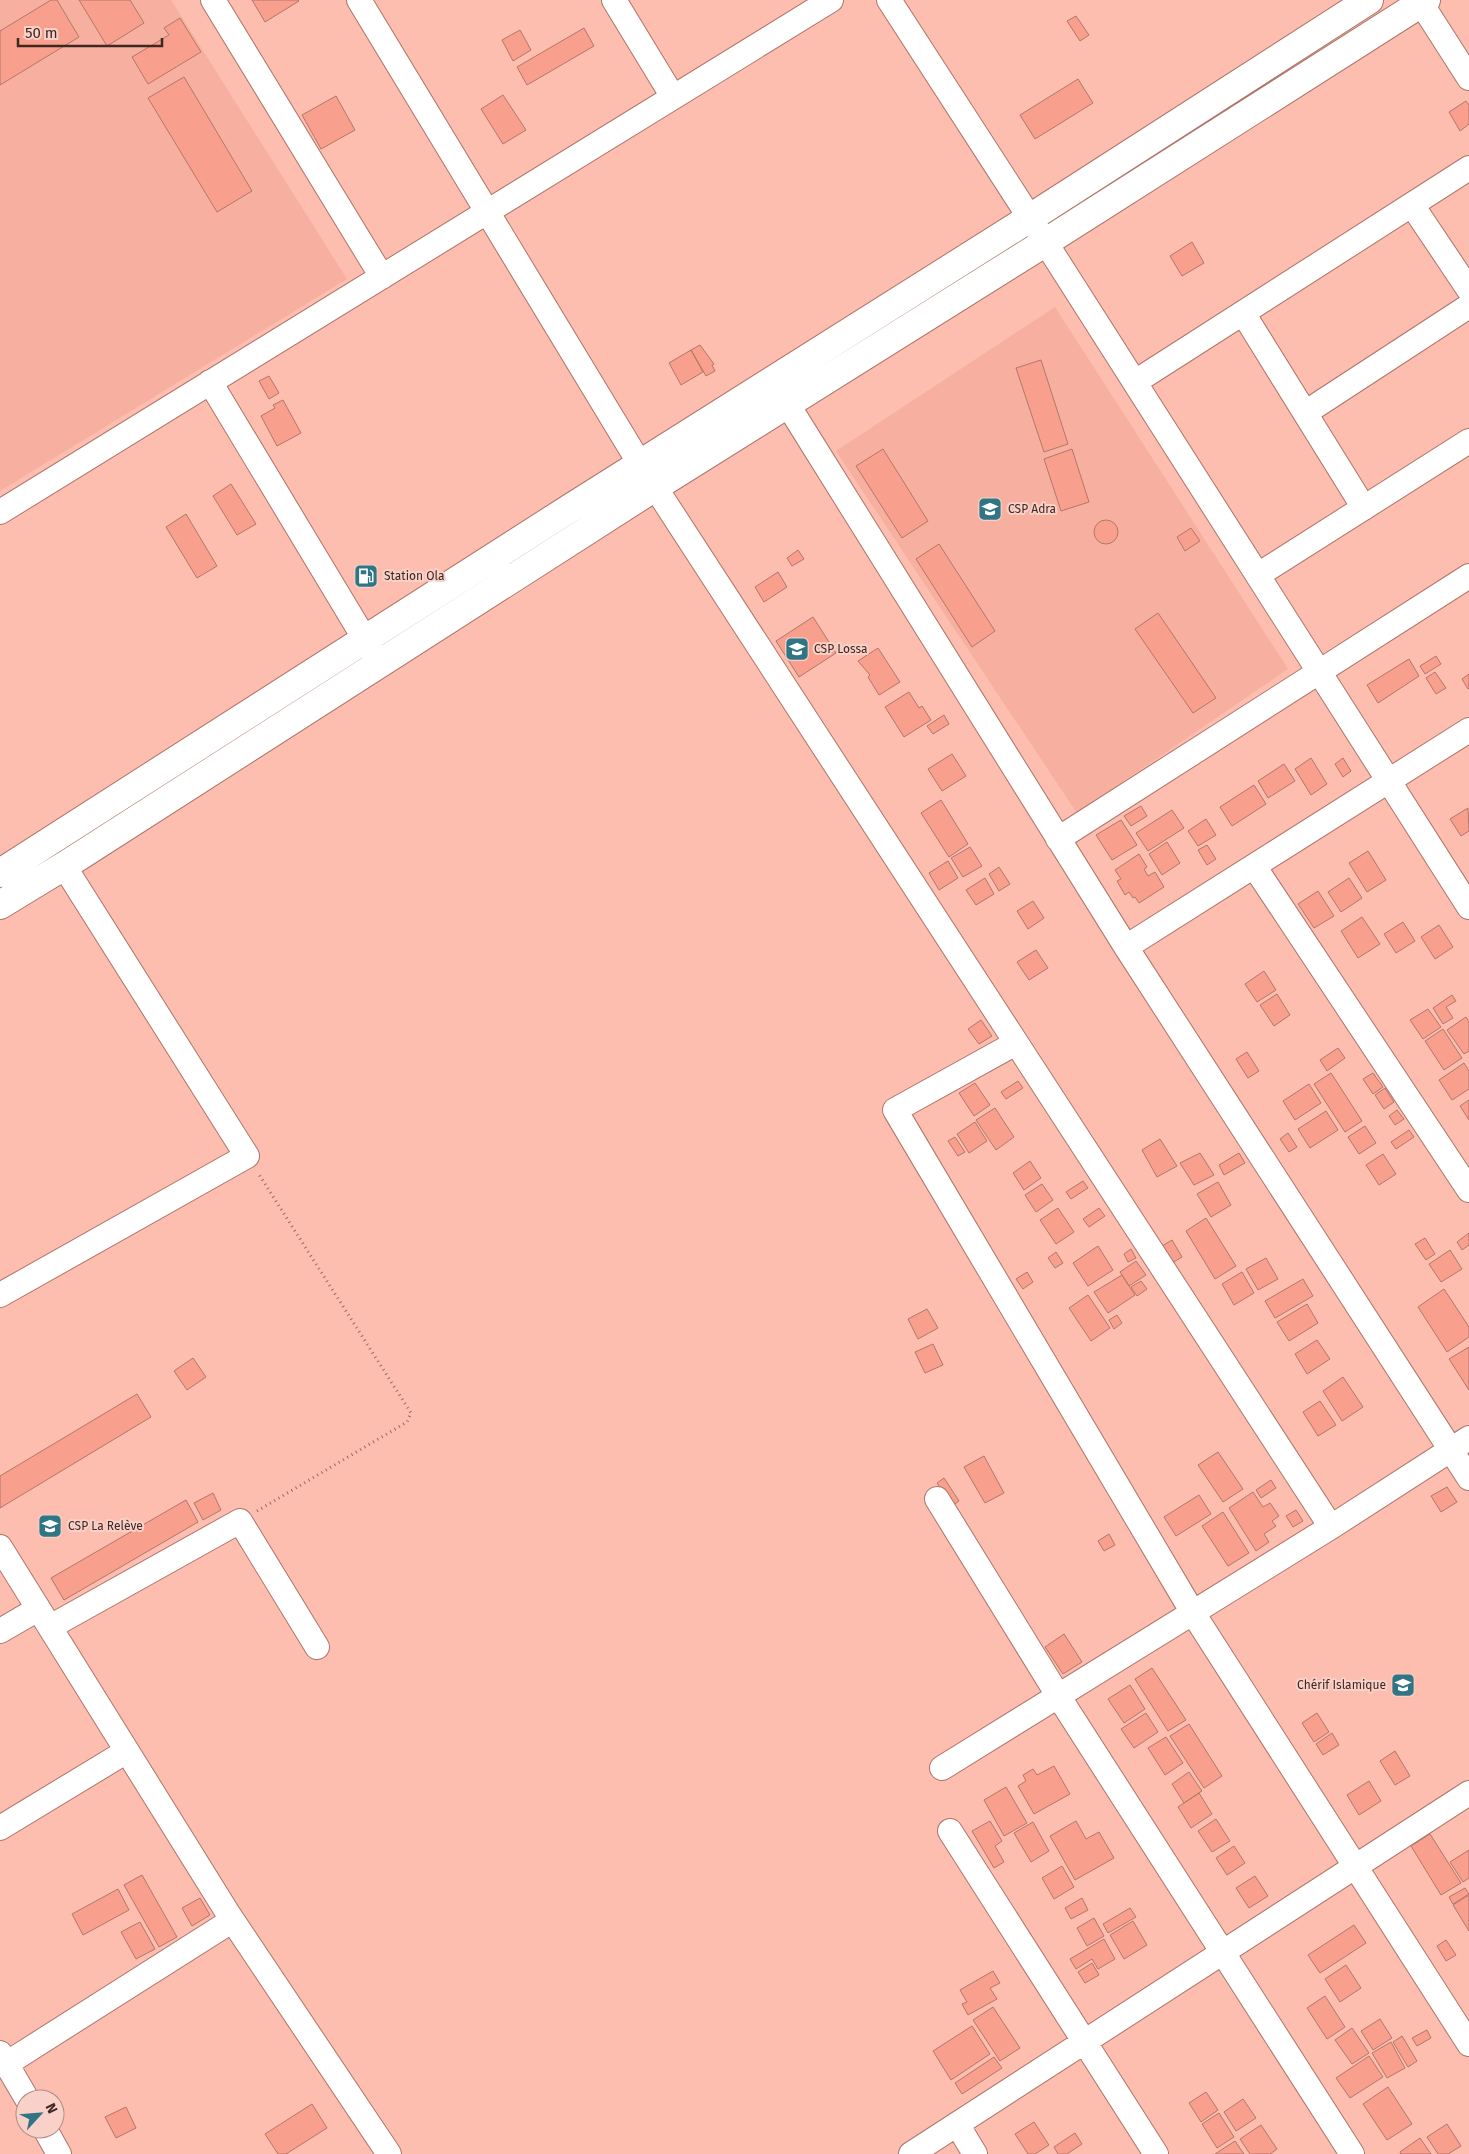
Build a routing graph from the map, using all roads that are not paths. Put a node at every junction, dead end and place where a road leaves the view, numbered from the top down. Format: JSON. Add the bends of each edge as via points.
{"nodes":[{"id":1,"x":213,"y":0,"type":"edge"},
{"id":2,"x":359,"y":0,"type":"edge"},
{"id":3,"x":614,"y":0,"type":"edge"},
{"id":4,"x":831,"y":0,"type":"edge"},
{"id":5,"x":889,"y":0,"type":"edge"},
{"id":6,"x":1369,"y":0,"type":"edge"},
{"id":7,"x":1423,"y":2,"type":"edge"},
{"id":8,"x":1469,"y":78,"type":"edge"},
{"id":9,"x":673,"y":97,"type":"junction"},
{"id":10,"x":1469,"y":168,"type":"edge"},
{"id":11,"x":1412,"y":204,"type":"junction"},
{"id":12,"x":487,"y":212,"type":"junction"},
{"id":13,"x":1030,"y":218,"type":"junction"},
{"id":14,"x":1046,"y":242,"type":"junction"},
{"id":15,"x":382,"y":277,"type":"junction"},
{"id":16,"x":1469,"y":290,"type":"edge"},
{"id":17,"x":1469,"y":306,"type":"edge"},
{"id":18,"x":1242,"y":313,"type":"junction"},
{"id":19,"x":773,"y":381,"type":"junction"},
{"id":20,"x":210,"y":382,"type":"junction"},
{"id":21,"x":1135,"y":382,"type":"junction"},
{"id":22,"x":789,"y":405,"type":"junction"},
{"id":23,"x":1305,"y":413,"type":"junction"},
{"id":24,"x":1469,"y":441,"type":"edge"},
{"id":25,"x":640,"y":464,"type":"junction"},
{"id":26,"x":655,"y":487,"type":"junction"},
{"id":27,"x":1364,"y":508,"type":"junction"},
{"id":28,"x":0,"y":512,"type":"edge"},
{"id":29,"x":564,"y":512,"type":"junction"},
{"id":30,"x":580,"y":535,"type":"junction"},
{"id":31,"x":1258,"y":576,"type":"junction"},
{"id":32,"x":1469,"y":576,"type":"edge"},
{"id":33,"x":366,"y":639,"type":"junction"},
{"id":34,"x":380,"y":664,"type":"junction"},
{"id":35,"x":1319,"y":672,"type":"junction"},
{"id":36,"x":1469,"y":730,"type":"edge"},
{"id":37,"x":1389,"y":781,"type":"junction"},
{"id":38,"x":1058,"y":839,"type":"junction"},
{"id":39,"x":64,"y":866,"type":"junction"},
{"id":40,"x":1254,"y":866,"type":"junction"},
{"id":41,"x":0,"y":873,"type":"edge"},
{"id":42,"x":0,"y":905,"type":"edge"},
{"id":43,"x":1469,"y":907,"type":"edge"},
{"id":44,"x":1126,"y":947,"type":"junction"},
{"id":45,"x":1016,"y":1043,"type":"junction"},
{"id":46,"x":1469,"y":1190,"type":"edge"},
{"id":47,"x":0,"y":1296,"type":"edge"},
{"id":48,"x":1460,"y":1444,"type":"edge"},
{"id":49,"x":1469,"y":1478,"type":"edge"},
{"id":50,"x":937,"y":1498,"type":"dead end"},
{"id":51,"x":1331,"y":1527,"type":"junction"},
{"id":52,"x":0,"y":1547,"type":"edge"},
{"id":53,"x":1193,"y":1613,"type":"junction"},
{"id":54,"x":44,"y":1618,"type":"junction"},
{"id":55,"x":0,"y":1631,"type":"edge"},
{"id":56,"x":317,"y":1647,"type":"dead end"},
{"id":57,"x":1058,"y":1697,"type":"junction"},
{"id":58,"x":127,"y":1751,"type":"junction"},
{"id":59,"x":942,"y":1768,"type":"dead end"},
{"id":60,"x":1469,"y":1793,"type":"edge"},
{"id":61,"x":0,"y":1828,"type":"edge"},
{"id":62,"x":950,"y":1831,"type":"dead end"},
{"id":63,"x":1355,"y":1866,"type":"junction"},
{"id":64,"x":231,"y":1918,"type":"junction"},
{"id":65,"x":1222,"y":1953,"type":"junction"},
{"id":66,"x":1085,"y":2042,"type":"junction"},
{"id":67,"x":1469,"y":2044,"type":"edge"},
{"id":68,"x":3,"y":2058,"type":"edge"},
{"id":69,"x":21,"y":2089,"type":"edge"},
{"id":70,"x":957,"y":2124,"type":"junction"},
{"id":71,"x":51,"y":2139,"type":"edge"},
{"id":72,"x":59,"y":2154,"type":"edge"},
{"id":73,"x":389,"y":2154,"type":"edge"},
{"id":74,"x":911,"y":2154,"type":"edge"},
{"id":75,"x":975,"y":2154,"type":"edge"},
{"id":76,"x":1156,"y":2154,"type":"edge"},
{"id":77,"x":1352,"y":2154,"type":"edge"}],
"edges":[{"from":1,"to":15,"type":"street"},
{"from":2,"to":12,"type":"street"},
{"from":3,"to":9,"type":"street"},
{"from":4,"to":9,"type":"street"},
{"from":5,"to":13,"type":"street"},
{"from":6,"to":13,"type":"main road"},
{"from":7,"to":8,"type":"street"},
{"from":7,"to":14,"type":"main road"},
{"from":9,"to":12,"type":"street"},
{"from":10,"to":11,"type":"street"},
{"from":11,"to":16,"type":"street"},
{"from":11,"to":18,"type":"street"},
{"from":12,"to":15,"type":"street"},
{"from":12,"to":25,"type":"street"},
{"from":13,"to":14,"type":"street"},
{"from":13,"to":19,"type":"main road"},
{"from":14,"to":21,"type":"street"},
{"from":14,"to":22,"type":"main road"},
{"from":15,"to":20,"type":"street"},
{"from":17,"to":23,"type":"street"},
{"from":18,"to":21,"type":"street"},
{"from":18,"to":23,"type":"street"},
{"from":19,"to":22,"type":"street"},
{"from":19,"to":25,"type":"main road"},
{"from":20,"to":28,"type":"street"},
{"from":20,"to":33,"type":"street"},
{"from":21,"to":31,"type":"street"},
{"from":22,"to":26,"type":"main road"},
{"from":22,"to":38,"type":"street"},
{"from":23,"to":27,"type":"street"},
{"from":24,"to":27,"type":"street"},
{"from":25,"to":29,"type":"main road"},
{"from":26,"to":30,"type":"main road"},
{"from":26,"to":45,"type":"street"},
{"from":27,"to":31,"type":"street"},
{"from":29,"to":30,"type":"main road"},
{"from":29,"to":33,"type":"main road"},
{"from":30,"to":34,"type":"main road"},
{"from":31,"to":35,"type":"street"},
{"from":32,"to":35,"type":"street"},
{"from":33,"to":34,"type":"street"},
{"from":33,"to":41,"type":"main road"},
{"from":34,"to":39,"type":"main road"},
{"from":35,"to":37,"type":"street"},
{"from":35,"to":38,"type":"street"},
{"from":36,"to":37,"type":"street"},
{"from":37,"to":40,"type":"street"},
{"from":37,"to":43,"type":"street"},
{"from":38,"to":44,"type":"street"},
{"from":39,"to":42,"type":"main road"},
{"from":39,"to":47,"type":"street","via":[[247,1156]]},
{"from":40,"to":44,"type":"street"},
{"from":40,"to":46,"type":"street"},
{"from":44,"to":48,"type":"street"},
{"from":45,"to":51,"type":"street"},
{"from":45,"to":53,"type":"street","via":[[895,1110]]},
{"from":48,"to":49,"type":"street"},
{"from":48,"to":51,"type":"street"},
{"from":50,"to":57,"type":"street"},
{"from":51,"to":53,"type":"street"},
{"from":52,"to":54,"type":"street"},
{"from":53,"to":57,"type":"street"},
{"from":53,"to":63,"type":"street"},
{"from":54,"to":55,"type":"street"},
{"from":54,"to":56,"type":"street","via":[[240,1521]]},
{"from":54,"to":58,"type":"street"},
{"from":57,"to":59,"type":"street"},
{"from":57,"to":65,"type":"street"},
{"from":58,"to":61,"type":"street"},
{"from":58,"to":64,"type":"street"},
{"from":60,"to":63,"type":"street"},
{"from":62,"to":66,"type":"street"},
{"from":63,"to":65,"type":"street"},
{"from":63,"to":67,"type":"street"},
{"from":64,"to":68,"type":"street","via":[[226,1926]]},
{"from":64,"to":73,"type":"street"},
{"from":65,"to":66,"type":"street"},
{"from":65,"to":77,"type":"street"},
{"from":66,"to":70,"type":"street"},
{"from":66,"to":76,"type":"street"},
{"from":68,"to":69,"type":"street"},
{"from":70,"to":74,"type":"street"},
{"from":70,"to":75,"type":"street"},
{"from":71,"to":72,"type":"street"}]}
